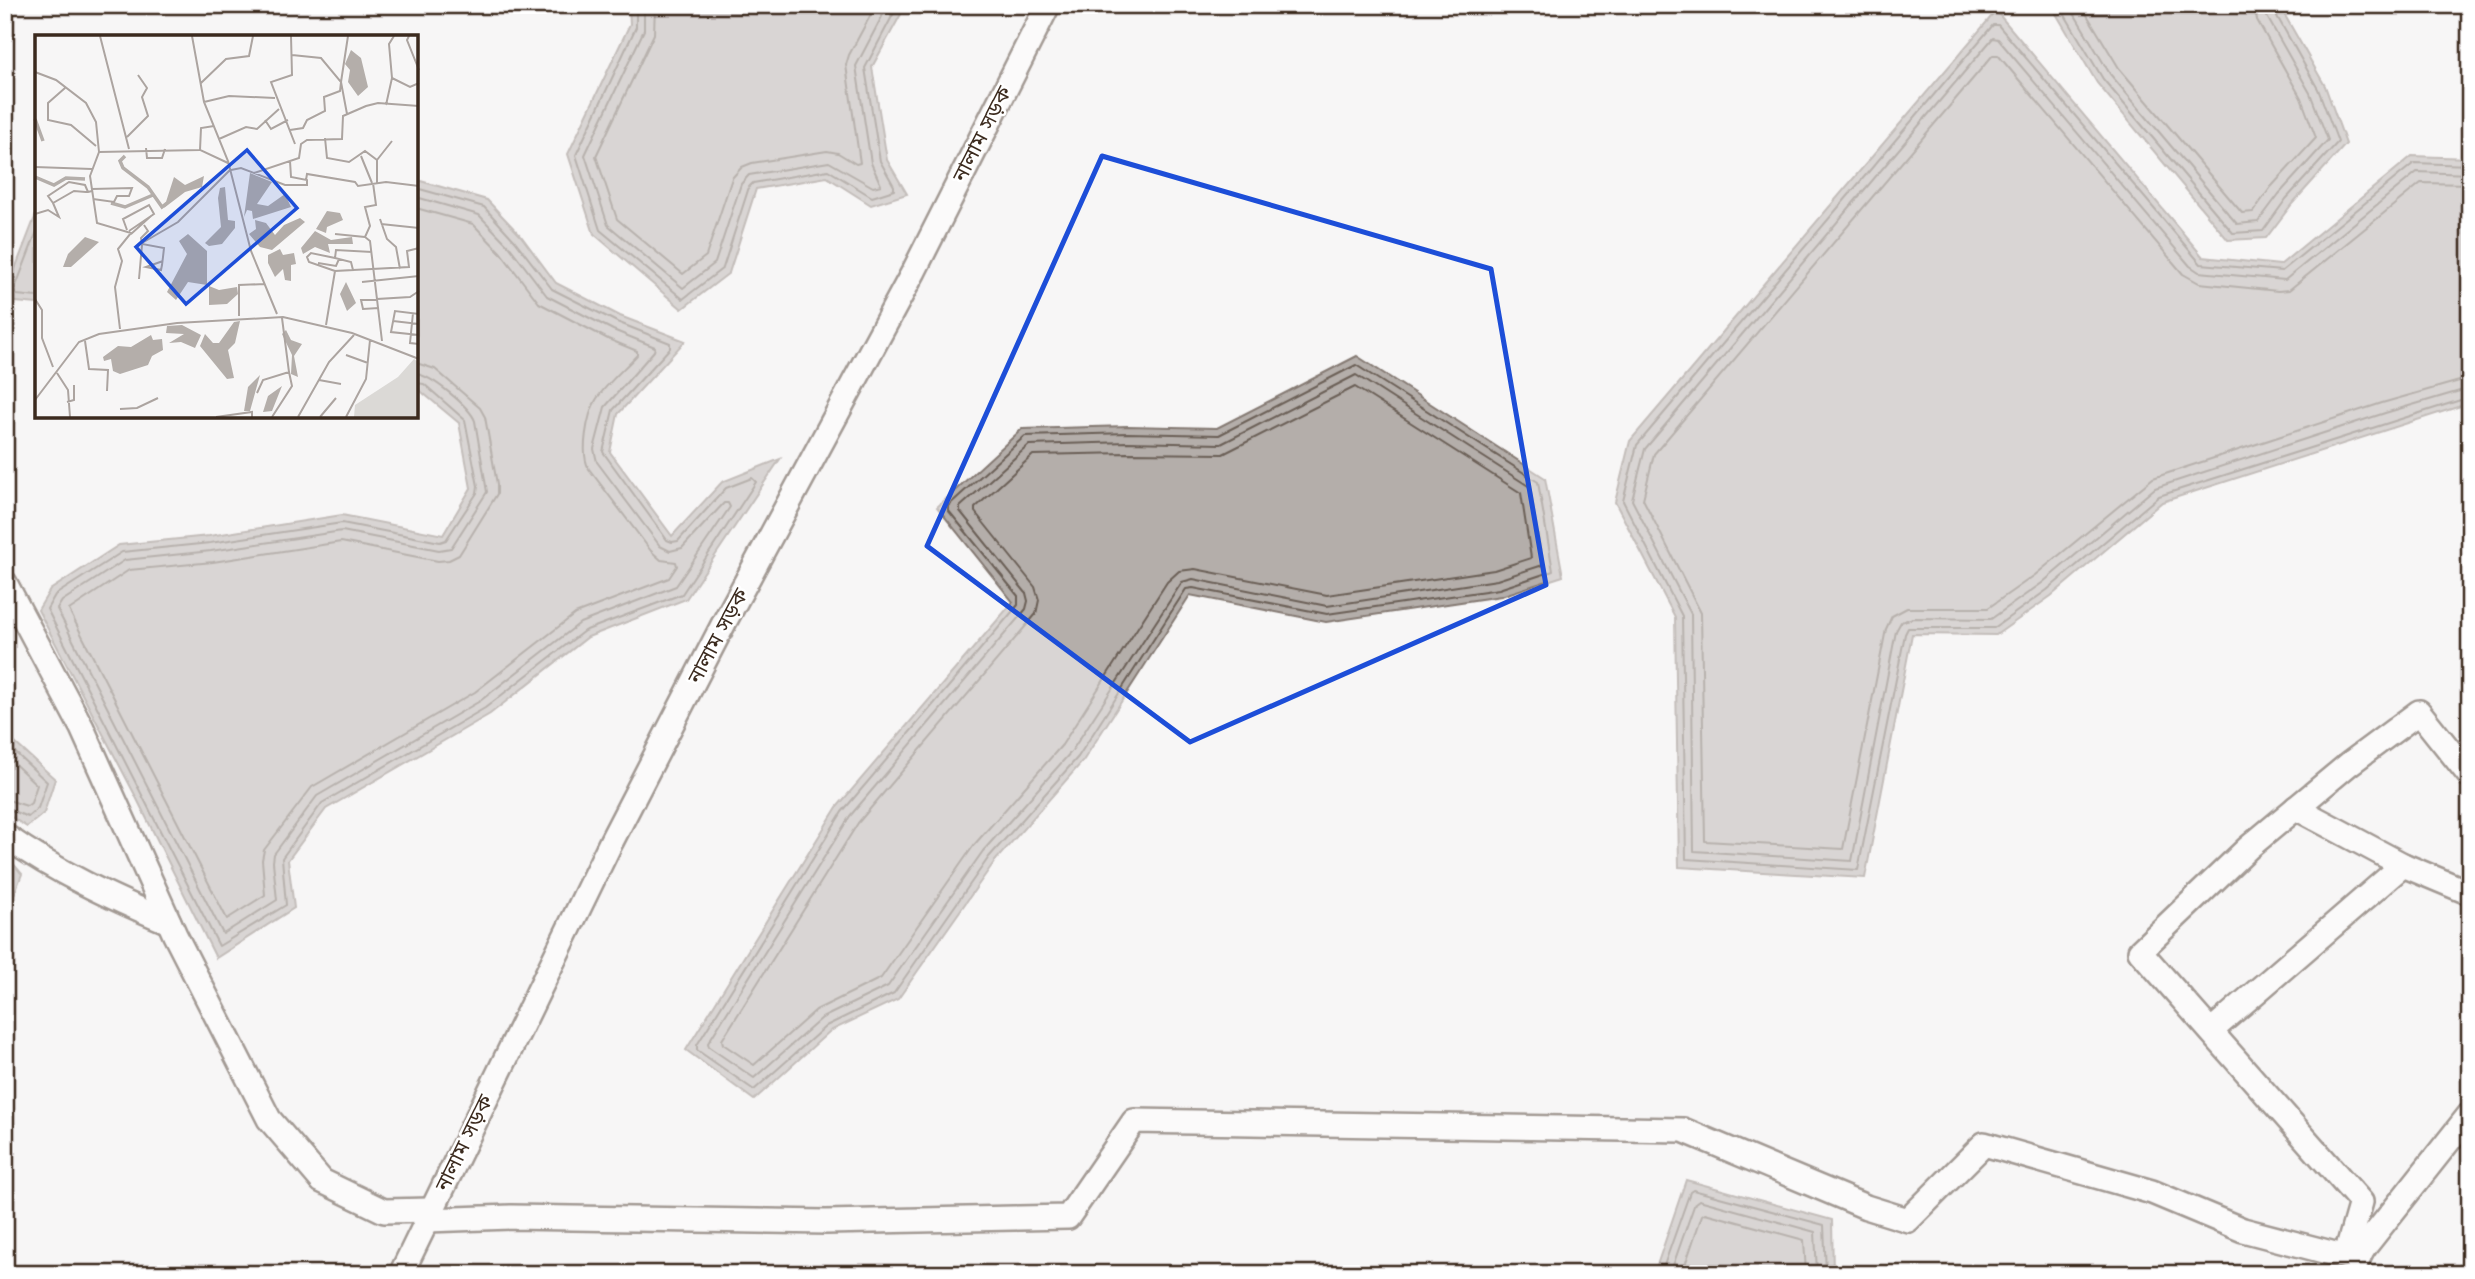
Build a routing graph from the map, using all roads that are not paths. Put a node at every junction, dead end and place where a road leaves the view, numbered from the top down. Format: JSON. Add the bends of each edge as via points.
{"nodes":[{"id":1,"x":1048,"y":5,"type":"edge"},
{"id":2,"x":5,"y":583,"type":"edge"},
{"id":3,"x":2470,"y":776,"type":"edge"},
{"id":4,"x":2296,"y":808,"type":"junction"},
{"id":5,"x":5,"y":836,"type":"edge"},
{"id":6,"x":2403,"y":865,"type":"junction"},
{"id":7,"x":2470,"y":893,"type":"edge"},
{"id":8,"x":169,"y":922,"type":"junction"},
{"id":9,"x":2211,"y":1031,"type":"junction"},
{"id":10,"x":2470,"y":1114,"type":"edge"},
{"id":11,"x":429,"y":1215,"type":"junction"},
{"id":12,"x":2357,"y":1261,"type":"edge"},
{"id":13,"x":401,"y":1274,"type":"edge"}],
"edges":[{"from":1,"to":11,"type":"street","name":"নালাম সড়ক","via":[[914,271],[611,842]]},
{"from":2,"to":8,"type":"street","via":[[82,728]]},
{"from":3,"to":4,"type":"street","via":[[2419,712]]},
{"from":4,"to":6,"type":"street"},
{"from":4,"to":9,"type":"street","via":[[2140,951]]},
{"from":5,"to":8,"type":"street","via":[[91,889]]},
{"from":6,"to":7,"type":"street"},
{"from":6,"to":9,"type":"street"},
{"from":8,"to":11,"type":"street","via":[[269,1119],[322,1181],[384,1210]]},
{"from":9,"to":12,"type":"street","via":[[2361,1202],[2349,1244]]},
{"from":10,"to":12,"type":"street"},
{"from":11,"to":12,"type":"street","via":[[826,1222],[1068,1217],[1133,1121],[1669,1129],[1683,1130],[1908,1220],[1984,1144],[2152,1192],[2243,1230]]},
{"from":11,"to":13,"type":"street","name":"নালাম সড়ক"}]}
